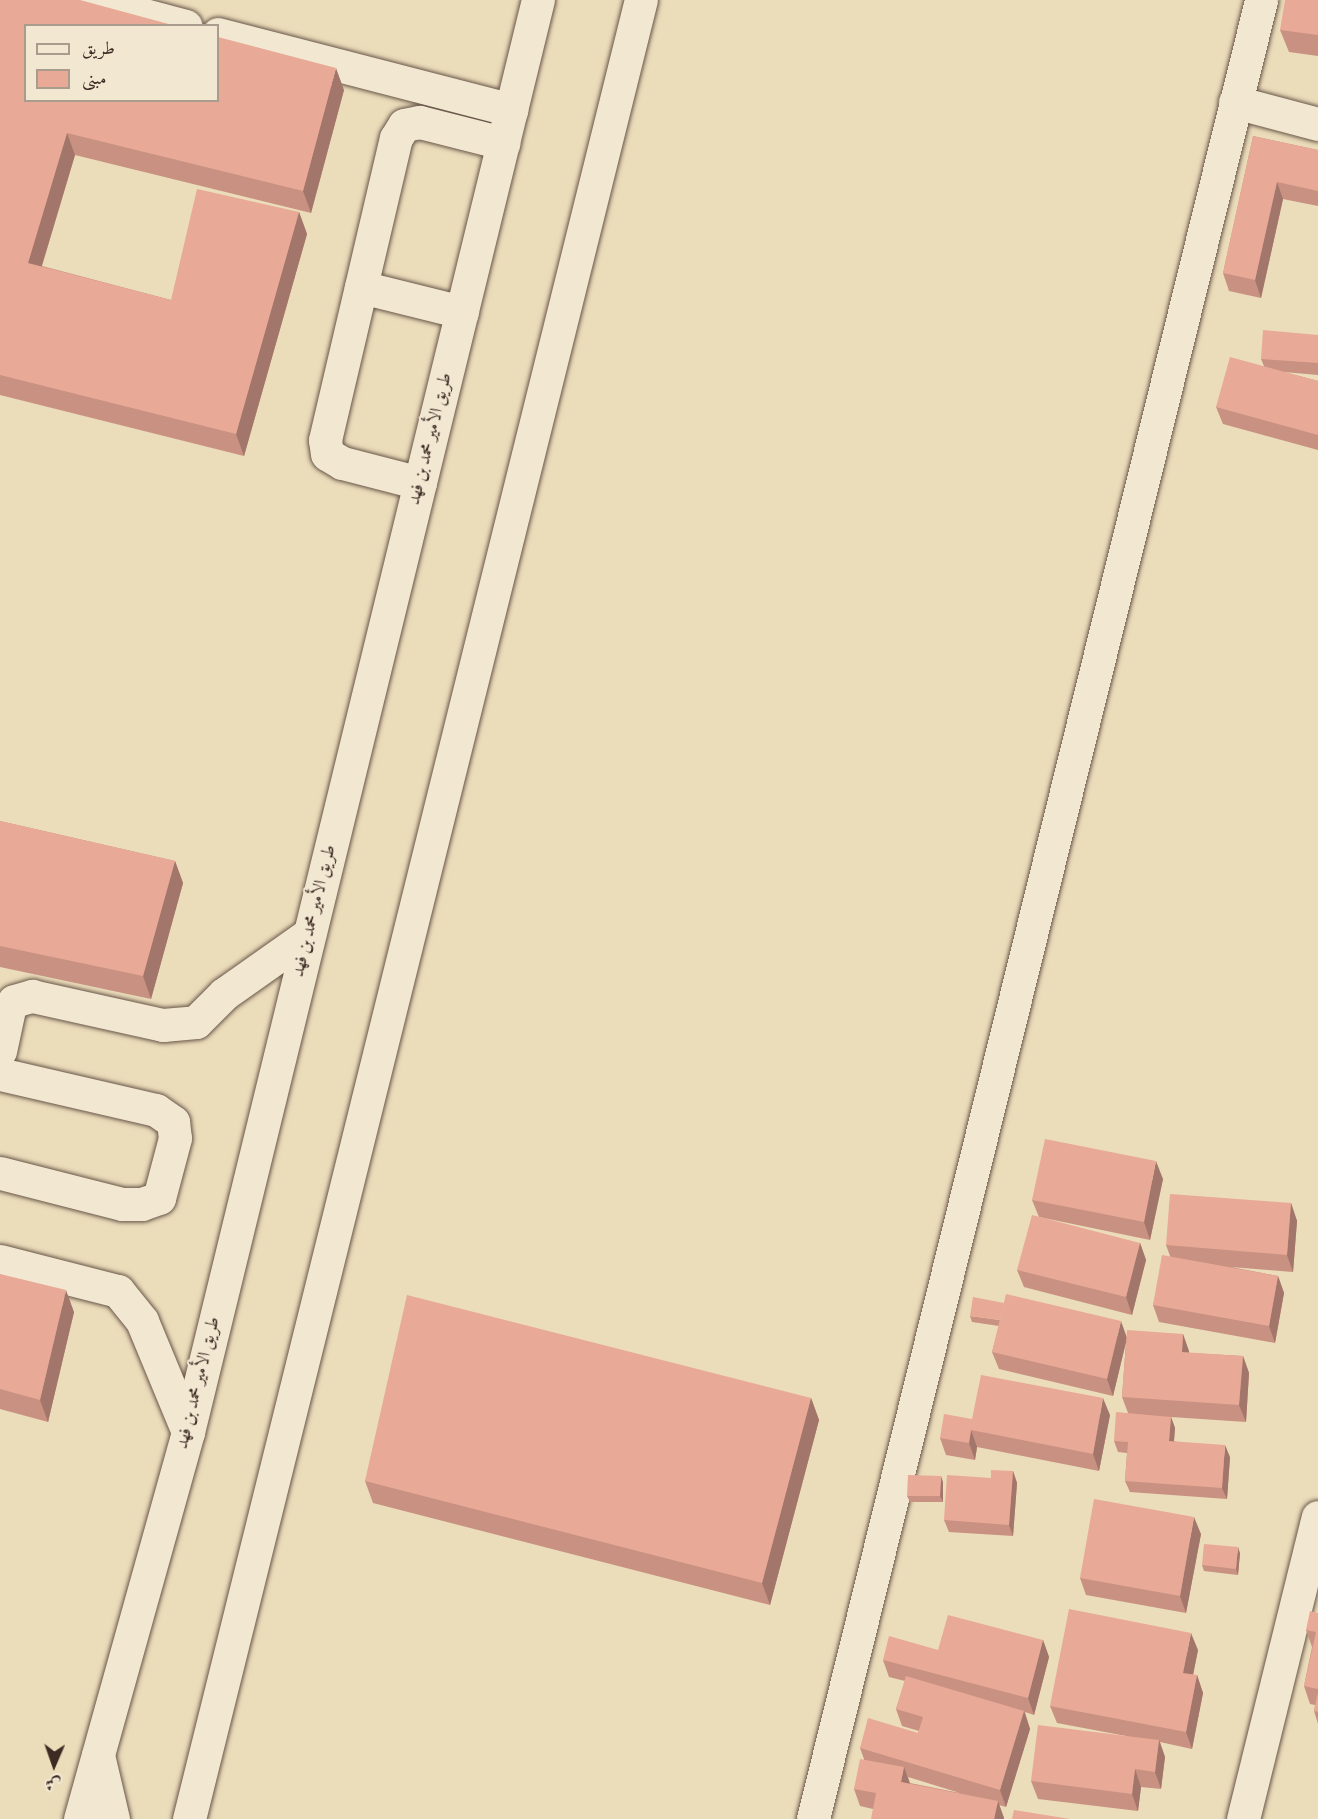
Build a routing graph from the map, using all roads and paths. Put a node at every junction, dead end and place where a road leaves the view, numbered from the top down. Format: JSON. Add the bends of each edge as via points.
{"nodes":[{"id":1,"x":88,"y":0,"type":"edge"},
{"id":2,"x":538,"y":0,"type":"edge"},
{"id":3,"x":641,"y":0,"type":"edge"},
{"id":4,"x":1261,"y":0,"type":"edge"},
{"id":5,"x":178,"y":24,"type":"edge"},
{"id":6,"x":219,"y":34,"type":"edge"},
{"id":7,"x":1235,"y":102,"type":"junction"},
{"id":8,"x":511,"y":110,"type":"junction"},
{"id":9,"x":1318,"y":124,"type":"edge"},
{"id":10,"x":503,"y":143,"type":"junction"},
{"id":11,"x":361,"y":287,"type":"junction"},
{"id":12,"x":462,"y":312,"type":"junction"},
{"id":13,"x":420,"y":483,"type":"junction"},
{"id":14,"x":309,"y":934,"type":"junction"},
{"id":15,"x":0,"y":1050,"type":"edge"},
{"id":16,"x":0,"y":1074,"type":"edge"},
{"id":17,"x":0,"y":1173,"type":"edge"},
{"id":18,"x":0,"y":1261,"type":"edge"},
{"id":19,"x":188,"y":1432,"type":"junction"},
{"id":20,"x":1318,"y":1517,"type":"edge"},
{"id":21,"x":97,"y":1754,"type":"junction"},
{"id":22,"x":79,"y":1815,"type":"edge"},
{"id":23,"x":113,"y":1819,"type":"edge"},
{"id":24,"x":189,"y":1819,"type":"edge"},
{"id":25,"x":813,"y":1819,"type":"edge"},
{"id":26,"x":1243,"y":1819,"type":"edge"}],
"edges":[{"from":1,"to":5,"type":"street"},
{"from":2,"to":8,"type":"street","name":"طريق الأمير محمد بن فهد"},
{"from":3,"to":24,"type":"street"},
{"from":4,"to":7,"type":"street"},
{"from":6,"to":8,"type":"street"},
{"from":7,"to":9,"type":"street"},
{"from":7,"to":25,"type":"street"},
{"from":8,"to":10,"type":"street","name":"طريق الأمير محمد بن فهد"},
{"from":10,"to":11,"type":"street","via":[[420,122],[404,125],[396,138]]},
{"from":10,"to":12,"type":"street","name":"طريق الأمير محمد بن فهد"},
{"from":11,"to":12,"type":"street"},
{"from":11,"to":13,"type":"street","via":[[325,440],[327,454],[342,463]]},
{"from":12,"to":13,"type":"street","name":"طريق الأمير محمد بن فهد"},
{"from":13,"to":14,"type":"street","name":"طريق الأمير محمد بن فهد"},
{"from":14,"to":15,"type":"street","via":[[224,994],[196,1022],[163,1025],[32,996],[14,1001],[9,1009]]},
{"from":14,"to":19,"type":"street","name":"طريق الأمير محمد بن فهد"},
{"from":16,"to":17,"type":"street","via":[[156,1110],[173,1122],[175,1138],[159,1198],[142,1204],[122,1204]]},
{"from":18,"to":19,"type":"street","via":[[118,1291],[142,1321]]},
{"from":19,"to":21,"type":"street","name":"طريق الأمير محمد بن فهد"},
{"from":20,"to":26,"type":"street"},
{"from":21,"to":22,"type":"street","name":"طريق الأمير محمد بن فهد"},
{"from":21,"to":23,"type":"street"}]}
